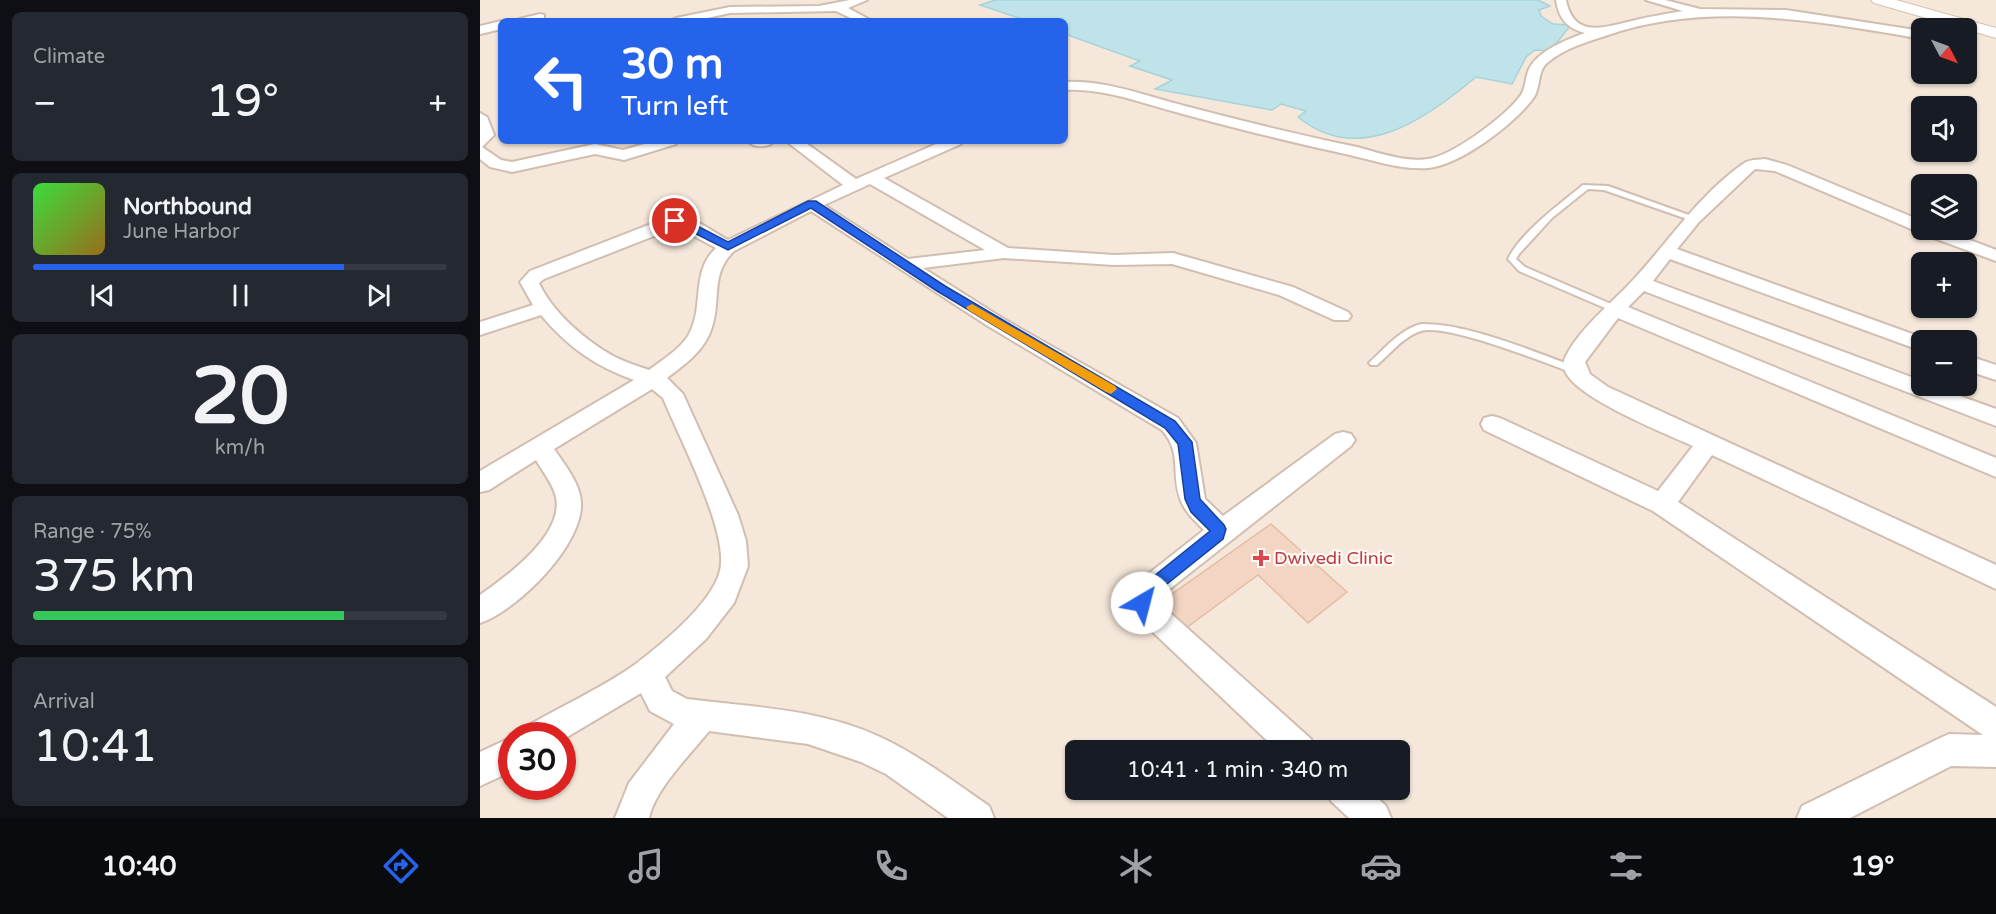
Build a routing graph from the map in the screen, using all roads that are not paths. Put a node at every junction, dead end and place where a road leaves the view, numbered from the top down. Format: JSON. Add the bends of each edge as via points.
{"nodes":[{"id":1,"x":817,"y":0,"type":"edge"},
{"id":2,"x":862,"y":0,"type":"edge"},
{"id":3,"x":1561,"y":0,"type":"edge"},
{"id":4,"x":1651,"y":0,"type":"edge"},
{"id":5,"x":1770,"y":0,"type":"edge"},
{"id":6,"x":1879,"y":0,"type":"edge"},
{"id":7,"x":1902,"y":3,"type":"edge"},
{"id":8,"x":696,"y":4,"type":"dead end"},
{"id":9,"x":838,"y":7,"type":"junction"},
{"id":10,"x":1700,"y":12,"type":"junction"},
{"id":11,"x":713,"y":13,"type":"junction"},
{"id":12,"x":1786,"y":13,"type":"junction"},
{"id":13,"x":690,"y":18,"type":"edge"},
{"id":14,"x":860,"y":18,"type":"edge"},
{"id":15,"x":1937,"y":18,"type":"edge"},
{"id":16,"x":498,"y":26,"type":"edge"},
{"id":17,"x":480,"y":30,"type":"edge"},
{"id":18,"x":1977,"y":32,"type":"edge"},
{"id":19,"x":1601,"y":33,"type":"junction"},
{"id":20,"x":1911,"y":33,"type":"edge"},
{"id":21,"x":1996,"y":33,"type":"edge"},
{"id":22,"x":1068,"y":86,"type":"edge"},
{"id":23,"x":480,"y":117,"type":"edge"},
{"id":24,"x":480,"y":143,"type":"edge"},
{"id":25,"x":661,"y":144,"type":"edge"},
{"id":26,"x":798,"y":144,"type":"edge"},
{"id":27,"x":949,"y":144,"type":"edge"},
{"id":28,"x":480,"y":151,"type":"edge"},
{"id":29,"x":862,"y":182,"type":"junction"},
{"id":30,"x":812,"y":204,"type":"junction"},
{"id":31,"x":1693,"y":218,"type":"junction"},
{"id":32,"x":1911,"y":222,"type":"edge"},
{"id":33,"x":1955,"y":240,"type":"edge"},
{"id":34,"x":728,"y":247,"type":"junction"},
{"id":35,"x":1668,"y":252,"type":"junction"},
{"id":36,"x":1004,"y":253,"type":"junction"},
{"id":37,"x":1996,"y":256,"type":"edge"},
{"id":38,"x":904,"y":265,"type":"junction"},
{"id":39,"x":1641,"y":283,"type":"junction"},
{"id":40,"x":544,"y":307,"type":"junction"},
{"id":41,"x":1615,"y":309,"type":"junction"},
{"id":42,"x":1341,"y":316,"type":"dead end"},
{"id":43,"x":480,"y":329,"type":"edge"},
{"id":44,"x":1911,"y":341,"type":"edge"},
{"id":45,"x":1374,"y":363,"type":"dead end"},
{"id":46,"x":1977,"y":366,"type":"edge"},
{"id":47,"x":1575,"y":370,"type":"junction"},
{"id":48,"x":1996,"y":373,"type":"edge"},
{"id":49,"x":652,"y":379,"type":"junction"},
{"id":50,"x":1996,"y":418,"type":"edge"},
{"id":51,"x":1492,"y":424,"type":"dead end"},
{"id":52,"x":1343,"y":440,"type":"dead end"},
{"id":53,"x":1707,"y":444,"type":"junction"},
{"id":54,"x":540,"y":446,"type":"junction"},
{"id":55,"x":1996,"y":468,"type":"edge"},
{"id":56,"x":480,"y":483,"type":"edge"},
{"id":57,"x":1662,"y":504,"type":"junction"},
{"id":58,"x":1217,"y":535,"type":"junction"},
{"id":59,"x":1996,"y":578,"type":"edge"},
{"id":60,"x":480,"y":611,"type":"edge"},
{"id":61,"x":647,"y":673,"type":"junction"},
{"id":62,"x":702,"y":716,"type":"junction"},
{"id":63,"x":564,"y":722,"type":"edge"},
{"id":64,"x":1996,"y":725,"type":"edge"},
{"id":65,"x":1289,"y":740,"type":"edge"},
{"id":66,"x":1996,"y":751,"type":"edge"},
{"id":67,"x":498,"y":760,"type":"edge"},
{"id":68,"x":480,"y":770,"type":"edge"},
{"id":69,"x":1354,"y":800,"type":"edge"},
{"id":70,"x":632,"y":818,"type":"edge"},
{"id":71,"x":977,"y":818,"type":"edge"},
{"id":72,"x":1374,"y":818,"type":"edge"},
{"id":73,"x":1814,"y":818,"type":"edge"}],
"edges":[{"from":1,"to":9,"type":"street"},
{"from":2,"to":9,"type":"street"},
{"from":3,"to":19,"type":"street","via":[[1569,23]]},
{"from":4,"to":10,"type":"street"},
{"from":5,"to":12,"type":"street","via":[[1785,8]]},
{"from":6,"to":7,"type":"main road"},
{"from":7,"to":15,"type":"main road"},
{"from":8,"to":11,"type":"street"},
{"from":9,"to":11,"type":"street"},
{"from":9,"to":14,"type":"street"},
{"from":10,"to":12,"type":"street"},
{"from":10,"to":19,"type":"street","via":[[1650,19]]},
{"from":11,"to":13,"type":"street"},
{"from":12,"to":20,"type":"street"},
{"from":16,"to":17,"type":"street"},
{"from":18,"to":21,"type":"main road"},
{"from":19,"to":22,"type":"street","via":[[1567,45],[1542,61],[1533,71],[1530,92],[1524,101],[1474,141],[1434,163],[1404,161],[1278,135],[1097,88]]},
{"from":23,"to":24,"type":"street","via":[[487,135]]},
{"from":25,"to":28,"type":"street","via":[[624,155],[595,149],[512,167],[496,164]]},
{"from":26,"to":29,"type":"street"},
{"from":27,"to":29,"type":"street"},
{"from":29,"to":30,"type":"street"},
{"from":29,"to":36,"type":"street"},
{"from":30,"to":34,"type":"street"},
{"from":30,"to":38,"type":"street"},
{"from":31,"to":32,"type":"street","via":[[1744,170],[1758,163],[1781,168]]},
{"from":31,"to":35,"type":"street"},
{"from":31,"to":41,"type":"lane","via":[[1605,188],[1586,186],[1549,216],[1515,253],[1512,259],[1522,268]]},
{"from":33,"to":37,"type":"street"},
{"from":34,"to":40,"type":"street","via":[[682,222],[670,222],[534,277],[529,284]]},
{"from":34,"to":49,"type":"street","via":[[710,271],[702,328],[696,339]]},
{"from":35,"to":39,"type":"street"},
{"from":35,"to":44,"type":"street"},
{"from":36,"to":38,"type":"street"},
{"from":36,"to":42,"type":"street","via":[[1114,260],[1173,258],[1286,291]]},
{"from":38,"to":58,"type":"street","via":[[1170,424],[1185,442],[1192,499],[1196,508],[1215,524]]},
{"from":39,"to":41,"type":"street"},
{"from":39,"to":50,"type":"street"},
{"from":40,"to":43,"type":"street"},
{"from":40,"to":49,"type":"street","via":[[595,354]]},
{"from":41,"to":47,"type":"street","via":[[1578,352]]},
{"from":41,"to":55,"type":"street"},
{"from":45,"to":47,"type":"lane","via":[[1409,333],[1431,326]]},
{"from":46,"to":48,"type":"street"},
{"from":47,"to":53,"type":"street","via":[[1600,392]]},
{"from":49,"to":54,"type":"street"},
{"from":49,"to":61,"type":"street","via":[[664,386],[678,405],[724,515],[733,541],[735,566],[724,595],[696,630]]},
{"from":51,"to":57,"type":"street"},
{"from":52,"to":58,"type":"street"},
{"from":53,"to":57,"type":"street"},
{"from":53,"to":59,"type":"street"},
{"from":54,"to":56,"type":"street"},
{"from":54,"to":60,"type":"street","via":[[569,496],[571,511],[564,530],[532,568]]},
{"from":57,"to":64,"type":"street"},
{"from":58,"to":65,"type":"street","via":[[1151,587],[1142,603]]},
{"from":61,"to":62,"type":"street","via":[[662,701],[683,713]]},
{"from":61,"to":63,"type":"street"},
{"from":62,"to":70,"type":"street","via":[[639,794]]},
{"from":62,"to":71,"type":"street","via":[[808,729],[868,748],[897,763]]},
{"from":66,"to":73,"type":"street","via":[[1949,750]]},
{"from":67,"to":68,"type":"street"},
{"from":69,"to":72,"type":"street"}]}
